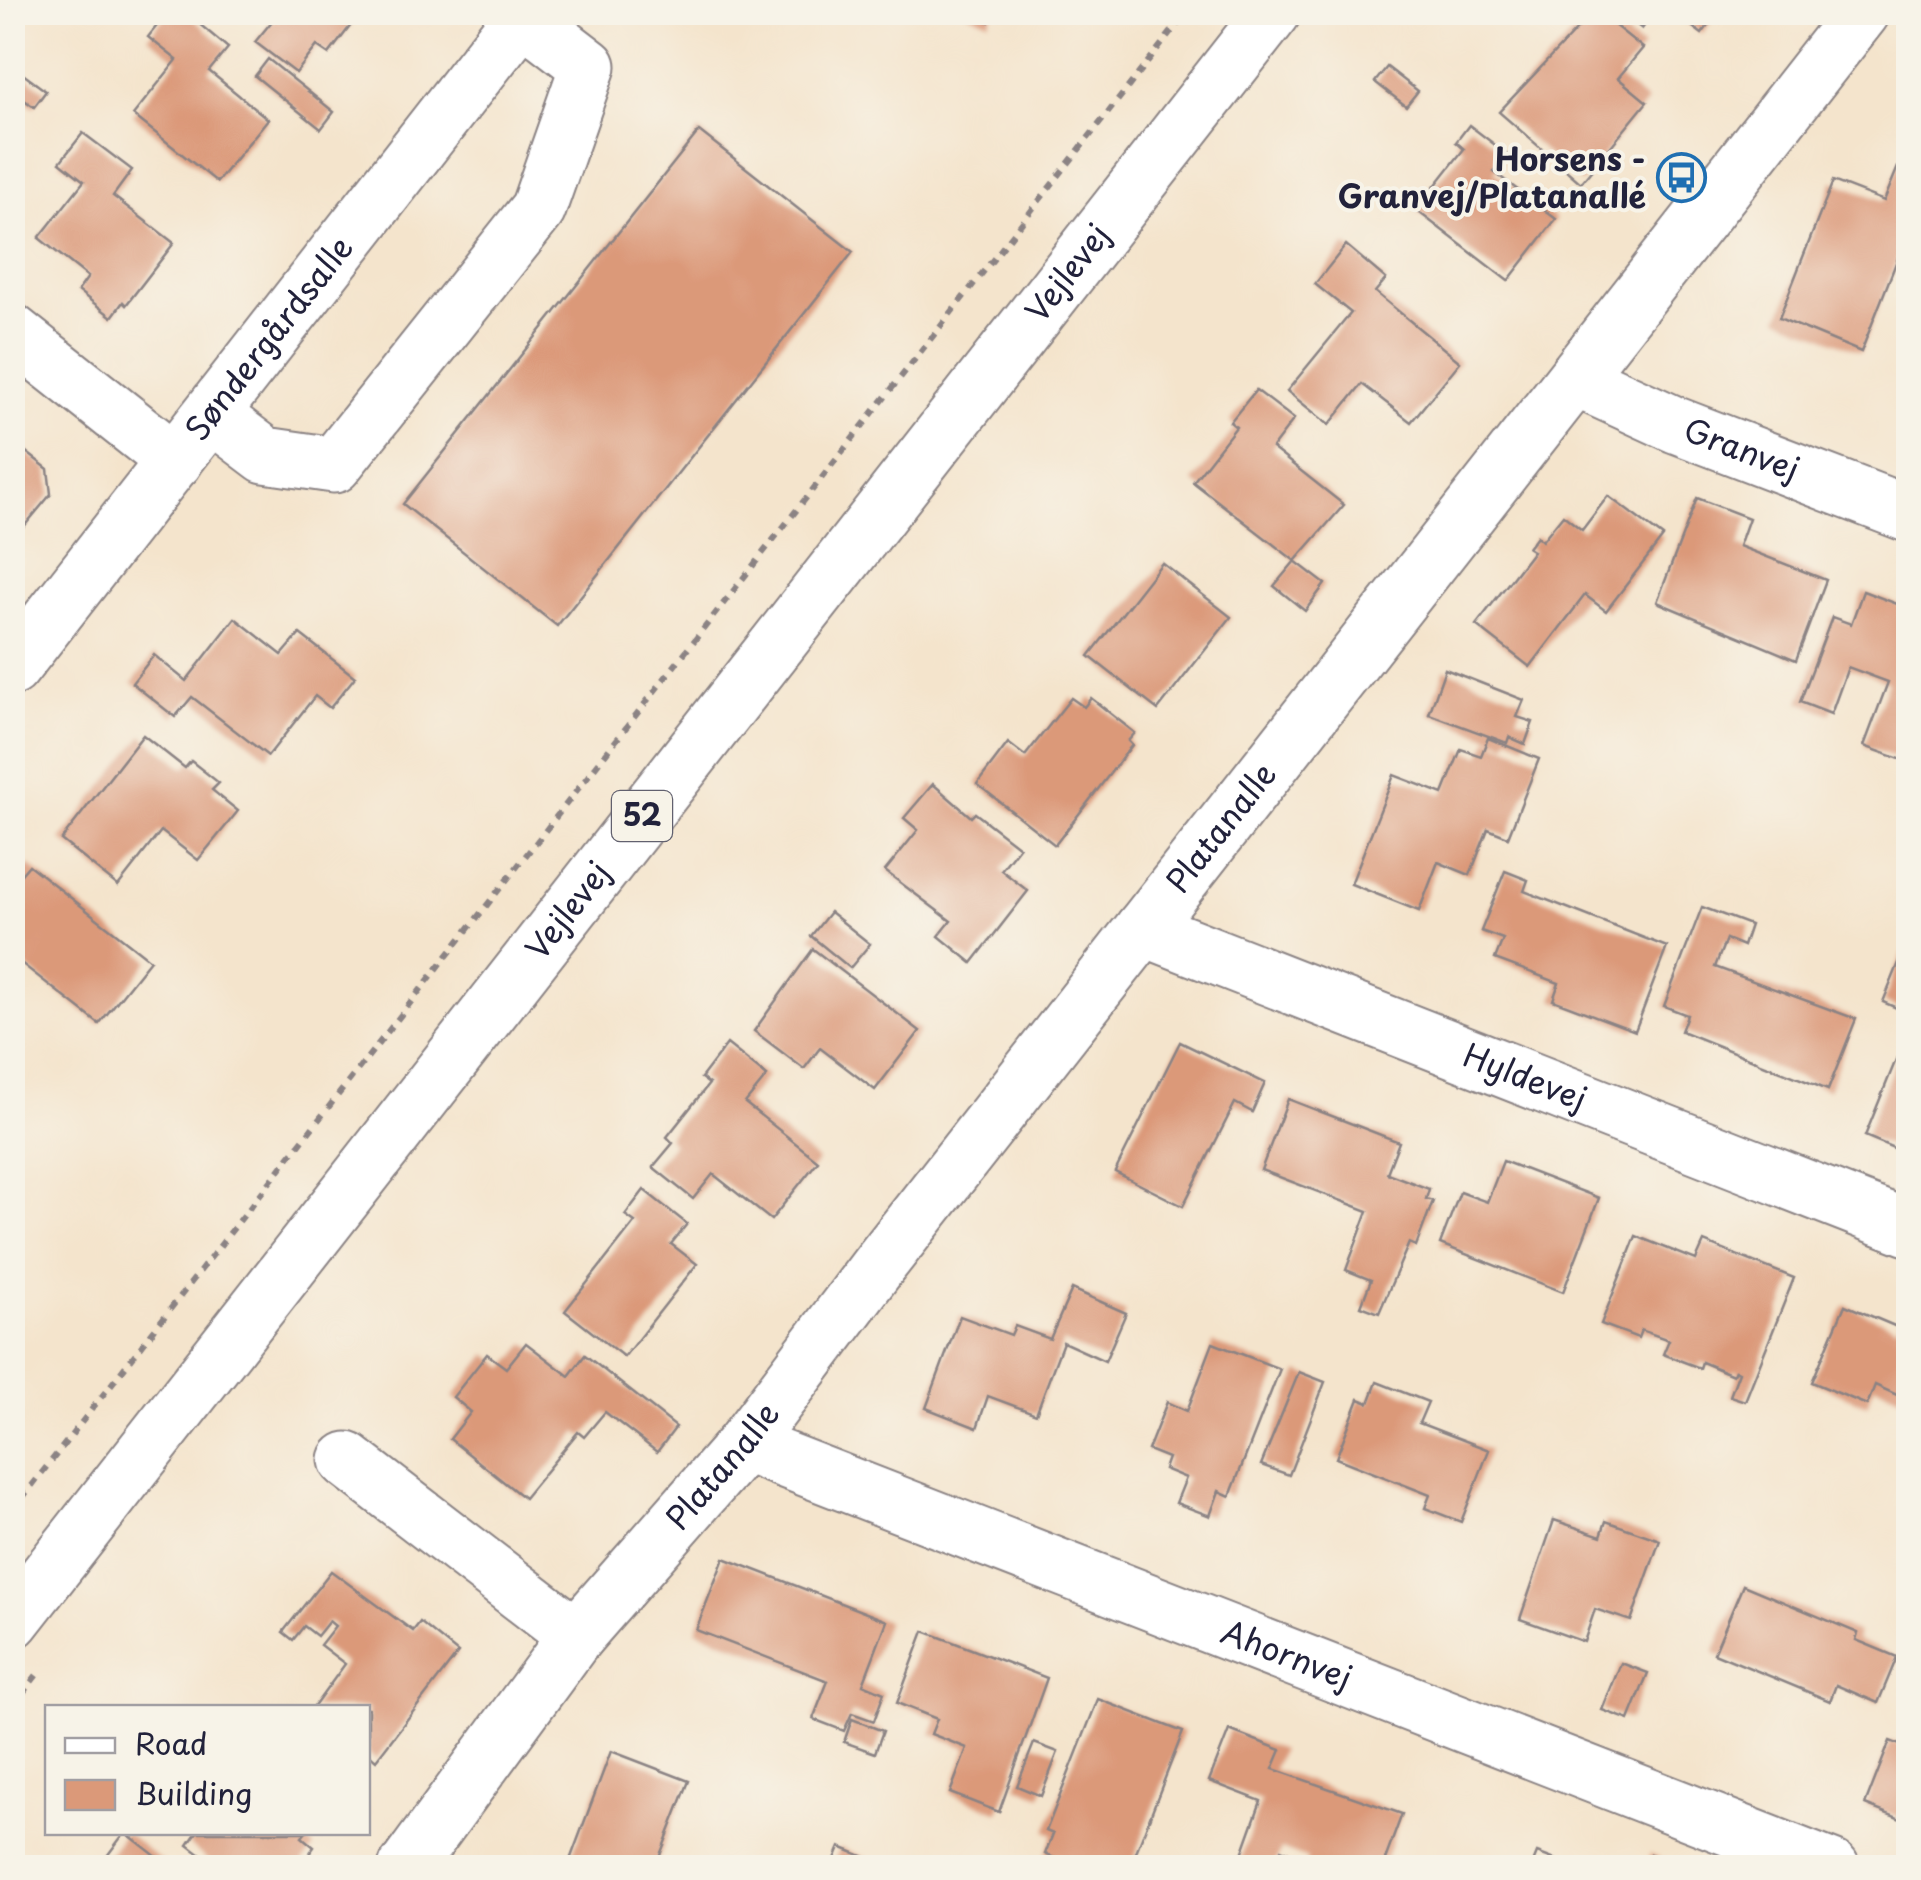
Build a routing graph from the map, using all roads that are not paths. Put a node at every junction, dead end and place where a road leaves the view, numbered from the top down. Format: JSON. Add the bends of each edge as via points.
{"nodes":[{"id":1,"x":1274,"y":12,"type":"edge"},
{"id":2,"x":1862,"y":12,"type":"edge"},
{"id":3,"x":524,"y":14,"type":"edge"},
{"id":4,"x":12,"y":332,"type":"edge"},
{"id":5,"x":1576,"y":379,"type":"junction"},
{"id":6,"x":212,"y":415,"type":"junction"},
{"id":7,"x":175,"y":461,"type":"junction"},
{"id":8,"x":1908,"y":514,"type":"edge"},
{"id":9,"x":12,"y":668,"type":"edge"},
{"id":10,"x":1143,"y":928,"type":"junction"},
{"id":11,"x":1908,"y":1228,"type":"edge"},
{"id":12,"x":744,"y":1444,"type":"junction"},
{"id":13,"x":347,"y":1460,"type":"dead end"},
{"id":14,"x":12,"y":1621,"type":"edge"},
{"id":15,"x":576,"y":1636,"type":"junction"},
{"id":16,"x":406,"y":1868,"type":"edge"},
{"id":17,"x":1832,"y":1868,"type":"edge"}],
"edges":[{"from":1,"to":14,"type":"street","name":"Vejlevej","number":"52"},
{"from":2,"to":5,"type":"street","name":"Platanalle"},
{"from":3,"to":6,"type":"street","name":"Søndergårdsalle"},
{"from":3,"to":6,"type":"street","via":[[588,66],[538,209],[334,465],[266,455]]},
{"from":4,"to":7,"type":"street"},
{"from":5,"to":8,"type":"street","name":"Granvej"},
{"from":5,"to":10,"type":"street","name":"Platanalle"},
{"from":6,"to":7,"type":"street","name":"Søndergårdsalle"},
{"from":7,"to":9,"type":"street","name":"Søndergårdsalle"},
{"from":10,"to":11,"type":"street","name":"Hyldevej"},
{"from":10,"to":12,"type":"street","name":"Platanalle"},
{"from":12,"to":15,"type":"street","name":"Platanalle"},
{"from":12,"to":17,"type":"street","name":"Ahornvej"},
{"from":13,"to":15,"type":"street"},
{"from":15,"to":16,"type":"street","name":"Platanalle"}]}
